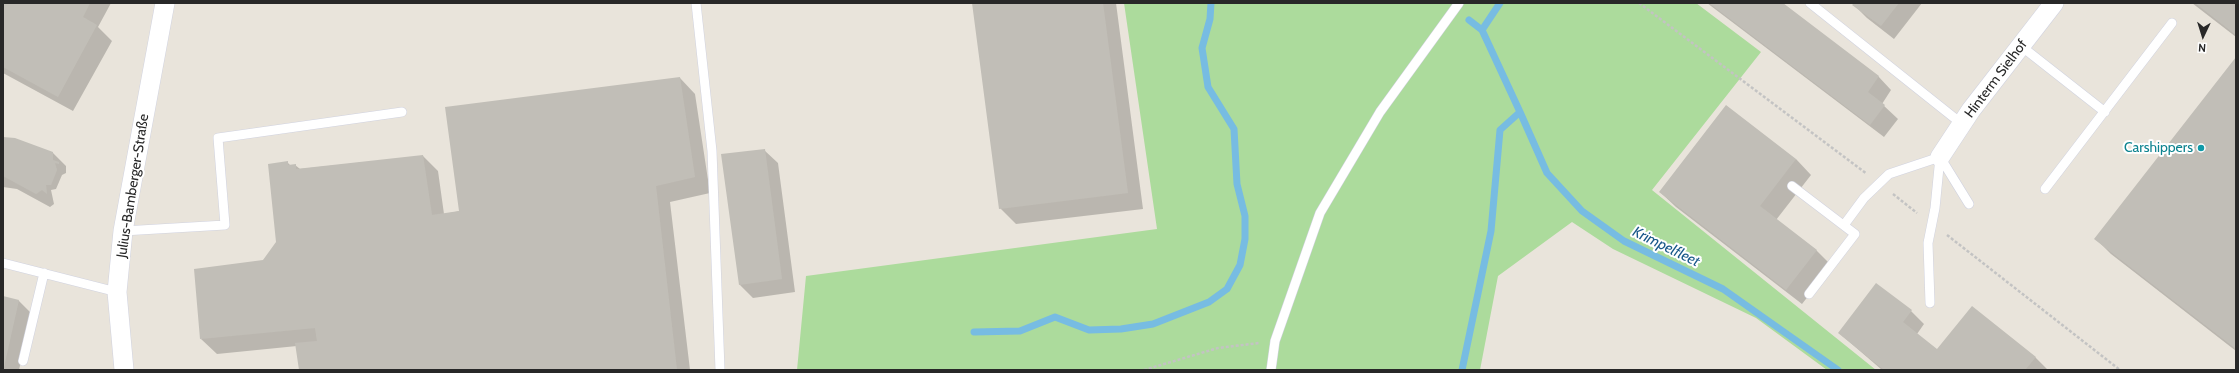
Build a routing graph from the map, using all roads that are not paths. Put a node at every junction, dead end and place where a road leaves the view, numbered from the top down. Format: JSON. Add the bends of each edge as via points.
{"nodes":[{"id":1,"x":165,"y":3,"type":"edge"},
{"id":2,"x":696,"y":3,"type":"edge"},
{"id":3,"x":1459,"y":3,"type":"edge"},
{"id":4,"x":1810,"y":3,"type":"edge"},
{"id":5,"x":2054,"y":3,"type":"edge"},
{"id":6,"x":2172,"y":23,"type":"dead end"},
{"id":7,"x":2021,"y":46,"type":"junction"},
{"id":8,"x":402,"y":112,"type":"dead end"},
{"id":9,"x":2105,"y":112,"type":"junction"},
{"id":10,"x":1962,"y":124,"type":"junction"},
{"id":11,"x":1940,"y":157,"type":"junction"},
{"id":12,"x":1792,"y":186,"type":"dead end"},
{"id":13,"x":2045,"y":190,"type":"dead end"},
{"id":14,"x":1969,"y":204,"type":"dead end"},
{"id":15,"x":1844,"y":225,"type":"junction"},
{"id":16,"x":124,"y":231,"type":"junction"},
{"id":17,"x":3,"y":264,"type":"edge"},
{"id":18,"x":44,"y":273,"type":"junction"},
{"id":19,"x":116,"y":292,"type":"junction"},
{"id":20,"x":1809,"y":294,"type":"dead end"},
{"id":21,"x":1930,"y":303,"type":"dead end"},
{"id":22,"x":23,"y":361,"type":"dead end"},
{"id":23,"x":124,"y":370,"type":"edge"},
{"id":24,"x":720,"y":370,"type":"edge"},
{"id":25,"x":1270,"y":370,"type":"edge"}],
"edges":[{"from":1,"to":16,"type":"street","name":"Julius-Bamberger-Straße"},
{"from":2,"to":24,"type":"lane","via":[[712,151]]},
{"from":3,"to":25,"type":"lane","via":[[1380,112],[1320,212],[1275,341]]},
{"from":4,"to":10,"type":"lane"},
{"from":5,"to":7,"type":"street","name":"Hinterm Sielhof"},
{"from":6,"to":9,"type":"lane"},
{"from":7,"to":9,"type":"lane"},
{"from":7,"to":10,"type":"street","name":"Hinterm Sielhof"},
{"from":8,"to":16,"type":"lane","via":[[218,138],[225,225]]},
{"from":9,"to":13,"type":"lane"},
{"from":10,"to":11,"type":"street","name":"Hinterm Sielhof"},
{"from":11,"to":14,"type":"lane"},
{"from":11,"to":15,"type":"lane","via":[[1889,174],[1878,183]]},
{"from":11,"to":21,"type":"lane","via":[[1935,208],[1928,243]]},
{"from":12,"to":15,"type":"lane"},
{"from":15,"to":20,"type":"lane","via":[[1854,234]]},
{"from":16,"to":19,"type":"street","name":"Julius-Bamberger-Straße"},
{"from":17,"to":18,"type":"lane"},
{"from":18,"to":19,"type":"lane"},
{"from":18,"to":22,"type":"lane"},
{"from":19,"to":23,"type":"street","name":"Julius-Bamberger-Straße"}]}
